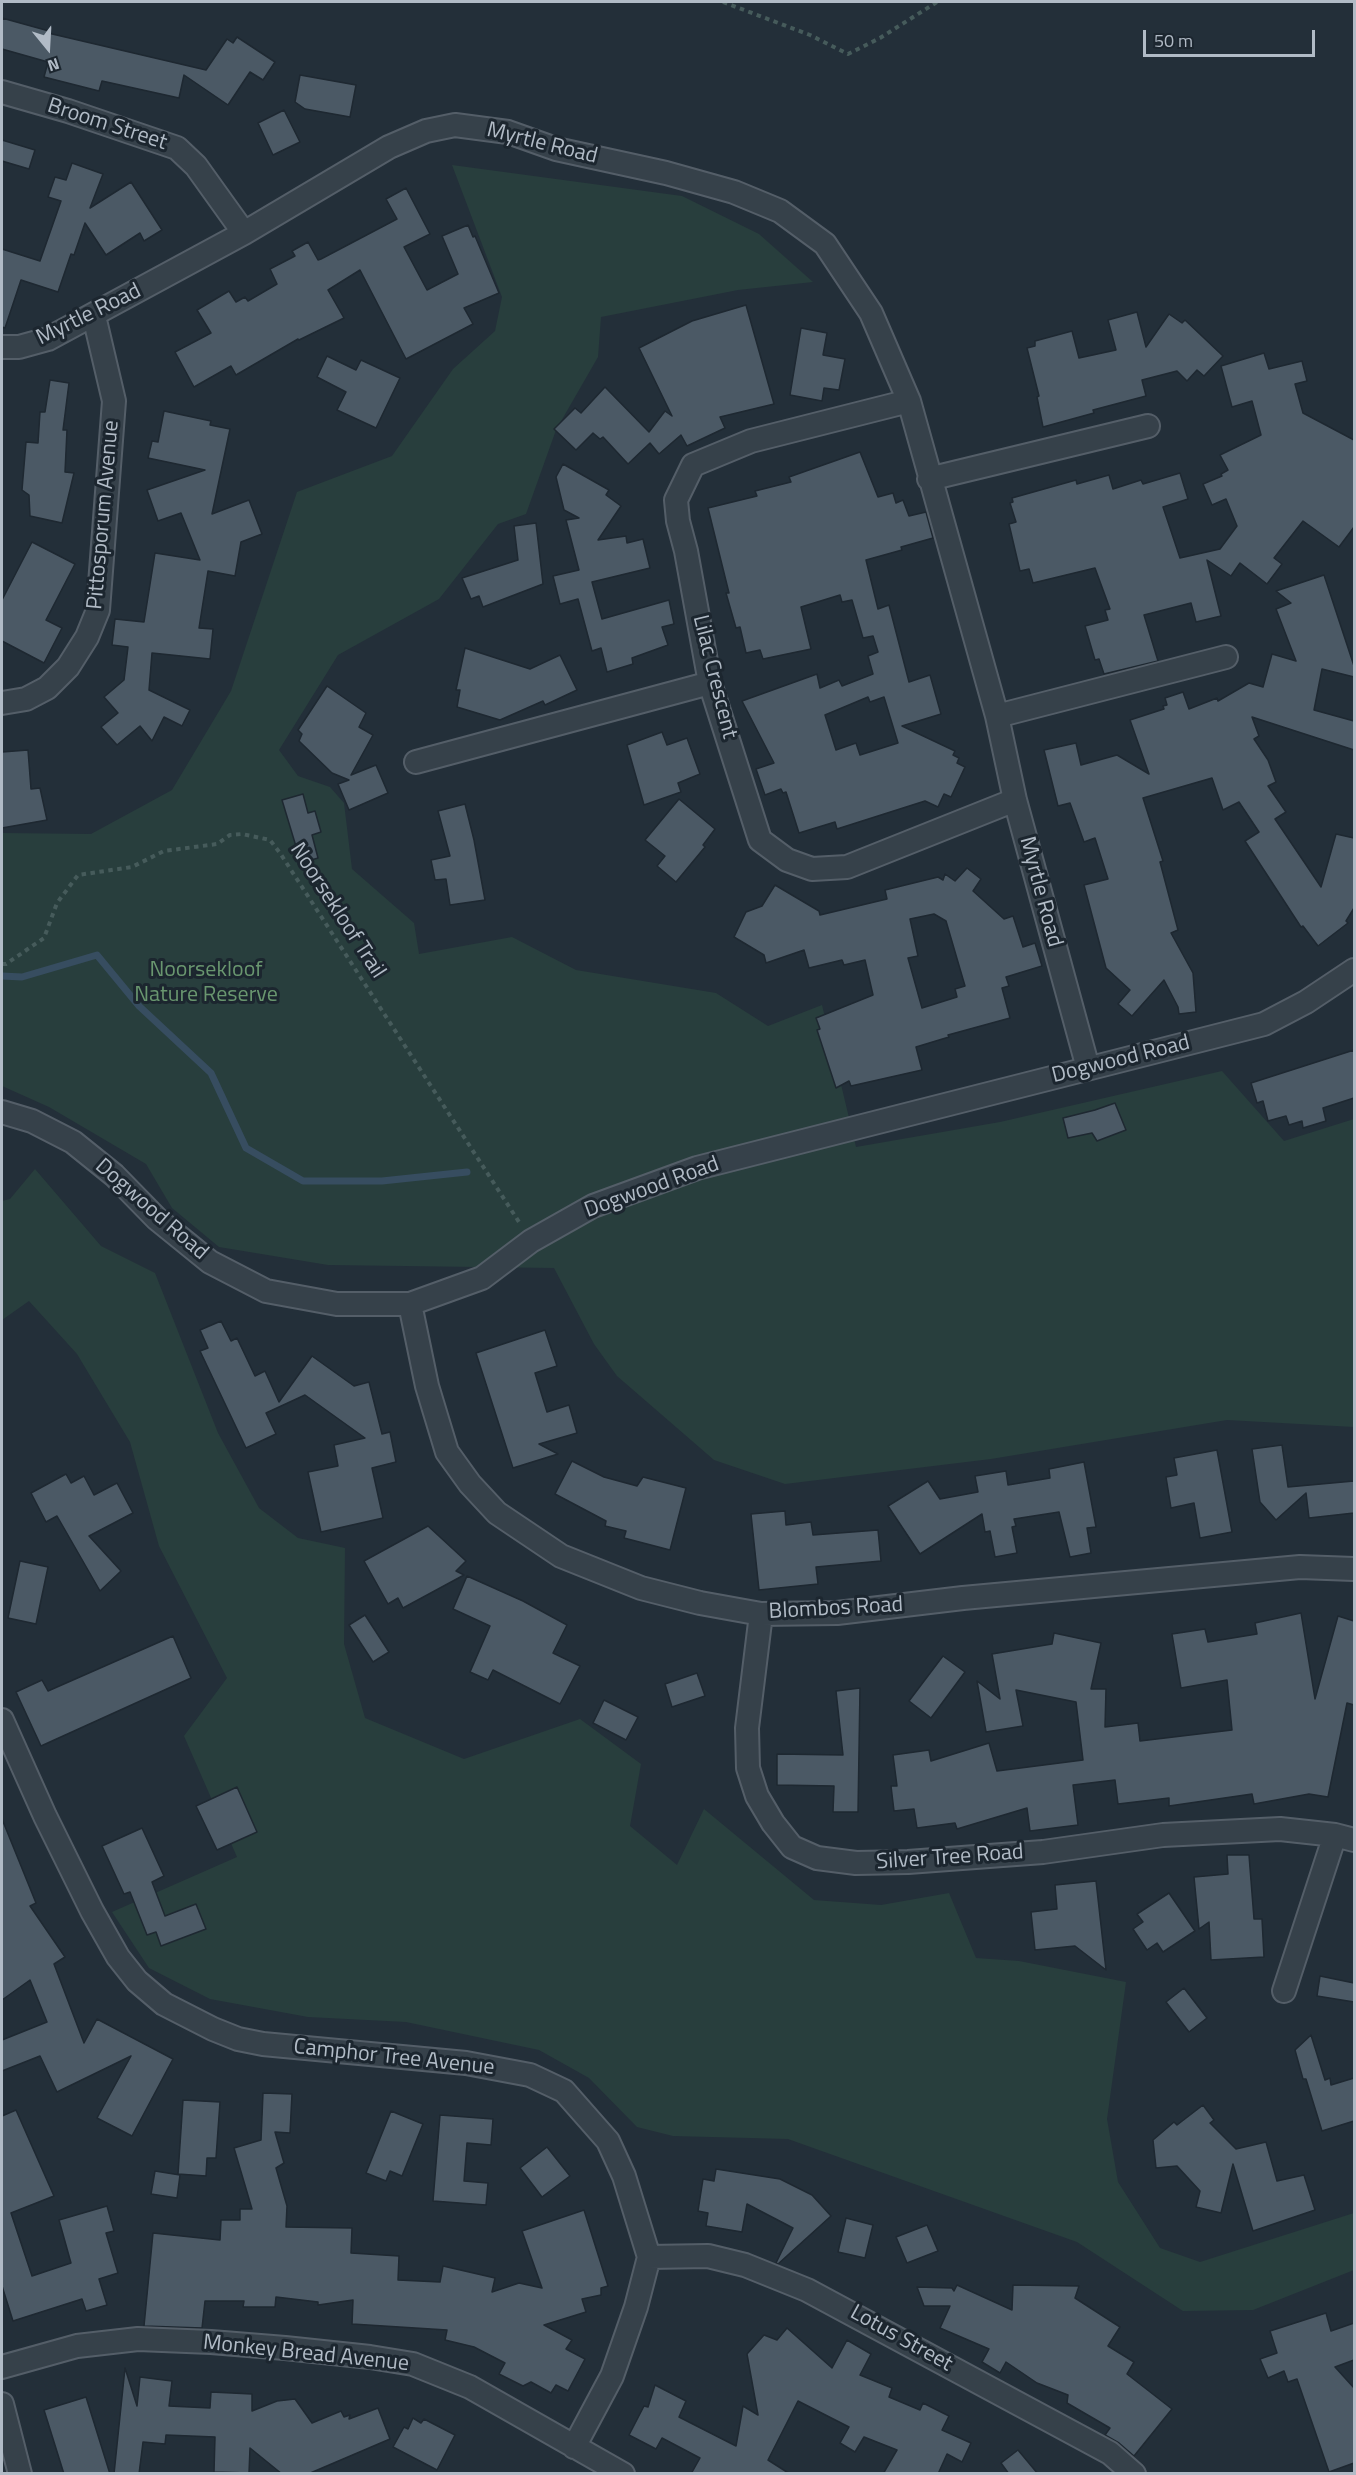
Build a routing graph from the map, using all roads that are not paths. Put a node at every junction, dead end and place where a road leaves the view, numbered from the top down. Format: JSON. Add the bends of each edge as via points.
{"nodes":[{"id":1,"x":2,"y":92,"type":"edge"},
{"id":2,"x":244,"y":233,"type":"junction"},
{"id":3,"x":94,"y":316,"type":"junction"},
{"id":4,"x":2,"y":347,"type":"edge"},
{"id":5,"x":909,"y":401,"type":"junction"},
{"id":6,"x":1148,"y":426,"type":"dead end"},
{"id":7,"x":929,"y":479,"type":"junction"},
{"id":8,"x":1226,"y":657,"type":"dead end"},
{"id":9,"x":710,"y":683,"type":"junction"},
{"id":10,"x":2,"y":703,"type":"edge"},
{"id":11,"x":997,"y":716,"type":"junction"},
{"id":12,"x":416,"y":762,"type":"dead end"},
{"id":13,"x":1015,"y":800,"type":"junction"},
{"id":14,"x":1354,"y":970,"type":"edge"},
{"id":15,"x":1088,"y":1068,"type":"junction"},
{"id":16,"x":2,"y":1112,"type":"edge"},
{"id":17,"x":410,"y":1304,"type":"junction"},
{"id":18,"x":1354,"y":1569,"type":"edge"},
{"id":19,"x":761,"y":1614,"type":"junction"},
{"id":20,"x":2,"y":1720,"type":"edge"},
{"id":21,"x":1345,"y":1837,"type":"edge"},
{"id":22,"x":1284,"y":1991,"type":"dead end"},
{"id":23,"x":649,"y":2257,"type":"junction"},
{"id":24,"x":2,"y":2367,"type":"edge"},
{"id":25,"x":2,"y":2404,"type":"edge"},
{"id":26,"x":574,"y":2447,"type":"junction"},
{"id":27,"x":20,"y":2474,"type":"edge"},
{"id":28,"x":623,"y":2474,"type":"edge"},
{"id":29,"x":1134,"y":2474,"type":"edge"}],
"edges":[{"from":1,"to":2,"type":"street","name":"Broom Street","via":[[177,148],[196,166]]},
{"from":2,"to":3,"type":"street","name":"Myrtle Road"},
{"from":2,"to":5,"type":"street","name":"Myrtle Road","via":[[389,147],[426,131],[455,125],[508,132],[556,149],[734,192],[780,211],[825,244],[871,313]]},
{"from":3,"to":4,"type":"street","name":"Myrtle Road","via":[[48,339]]},
{"from":3,"to":10,"type":"street","name":"Pittosporum Avenue","via":[[114,401],[98,610],[68,667],[47,688],[26,699]]},
{"from":5,"to":7,"type":"street","name":"Myrtle Road"},
{"from":5,"to":9,"type":"street","name":"Lilac Crescent","via":[[751,441],[693,465],[676,500]]},
{"from":6,"to":7,"type":"street"},
{"from":7,"to":11,"type":"street","name":"Myrtle Road"},
{"from":8,"to":11,"type":"street"},
{"from":9,"to":12,"type":"street"},
{"from":9,"to":13,"type":"street","name":"Lilac Crescent","via":[[760,840],[787,860],[812,869],[847,867]]},
{"from":11,"to":13,"type":"street","name":"Myrtle Road"},
{"from":13,"to":15,"type":"street","name":"Myrtle Road"},
{"from":14,"to":15,"type":"street","name":"Dogwood Road","via":[[1264,1024]]},
{"from":15,"to":17,"type":"street","name":"Dogwood Road","via":[[697,1168],[592,1206],[531,1241],[482,1278]]},
{"from":16,"to":17,"type":"street","name":"Dogwood Road","via":[[32,1121],[73,1142],[210,1262],[266,1291],[337,1304]]},
{"from":17,"to":19,"type":"street","name":"Blombos Road","via":[[427,1386],[447,1452],[497,1513],[561,1556],[641,1588]]},
{"from":18,"to":19,"type":"street","name":"Blombos Road","via":[[1300,1567],[837,1613]]},
{"from":19,"to":21,"type":"street","name":"Silver Tree Road","via":[[747,1728],[748,1768],[757,1796],[773,1823],[792,1847],[817,1858],[856,1863],[908,1862],[1043,1852],[1163,1835],[1280,1828]]},
{"from":20,"to":23,"type":"street","name":"Camphor Tree Avenue","via":[[45,1816],[118,1957],[137,1981],[164,2004],[238,2039],[466,2063],[530,2075],[564,2091],[608,2141],[624,2176]]},
{"from":21,"to":22,"type":"street"},
{"from":23,"to":26,"type":"street","via":[[612,2376]]},
{"from":23,"to":29,"type":"street","name":"Lotus Street","via":[[708,2256],[745,2265],[807,2290],[1110,2453]]},
{"from":24,"to":26,"type":"street","name":"Monkey Bread Avenue","via":[[77,2346],[138,2339],[370,2357],[413,2364],[470,2387]]},
{"from":25,"to":27,"type":"street"},
{"from":26,"to":28,"type":"street","name":"Monkey Bread Avenue"}]}
